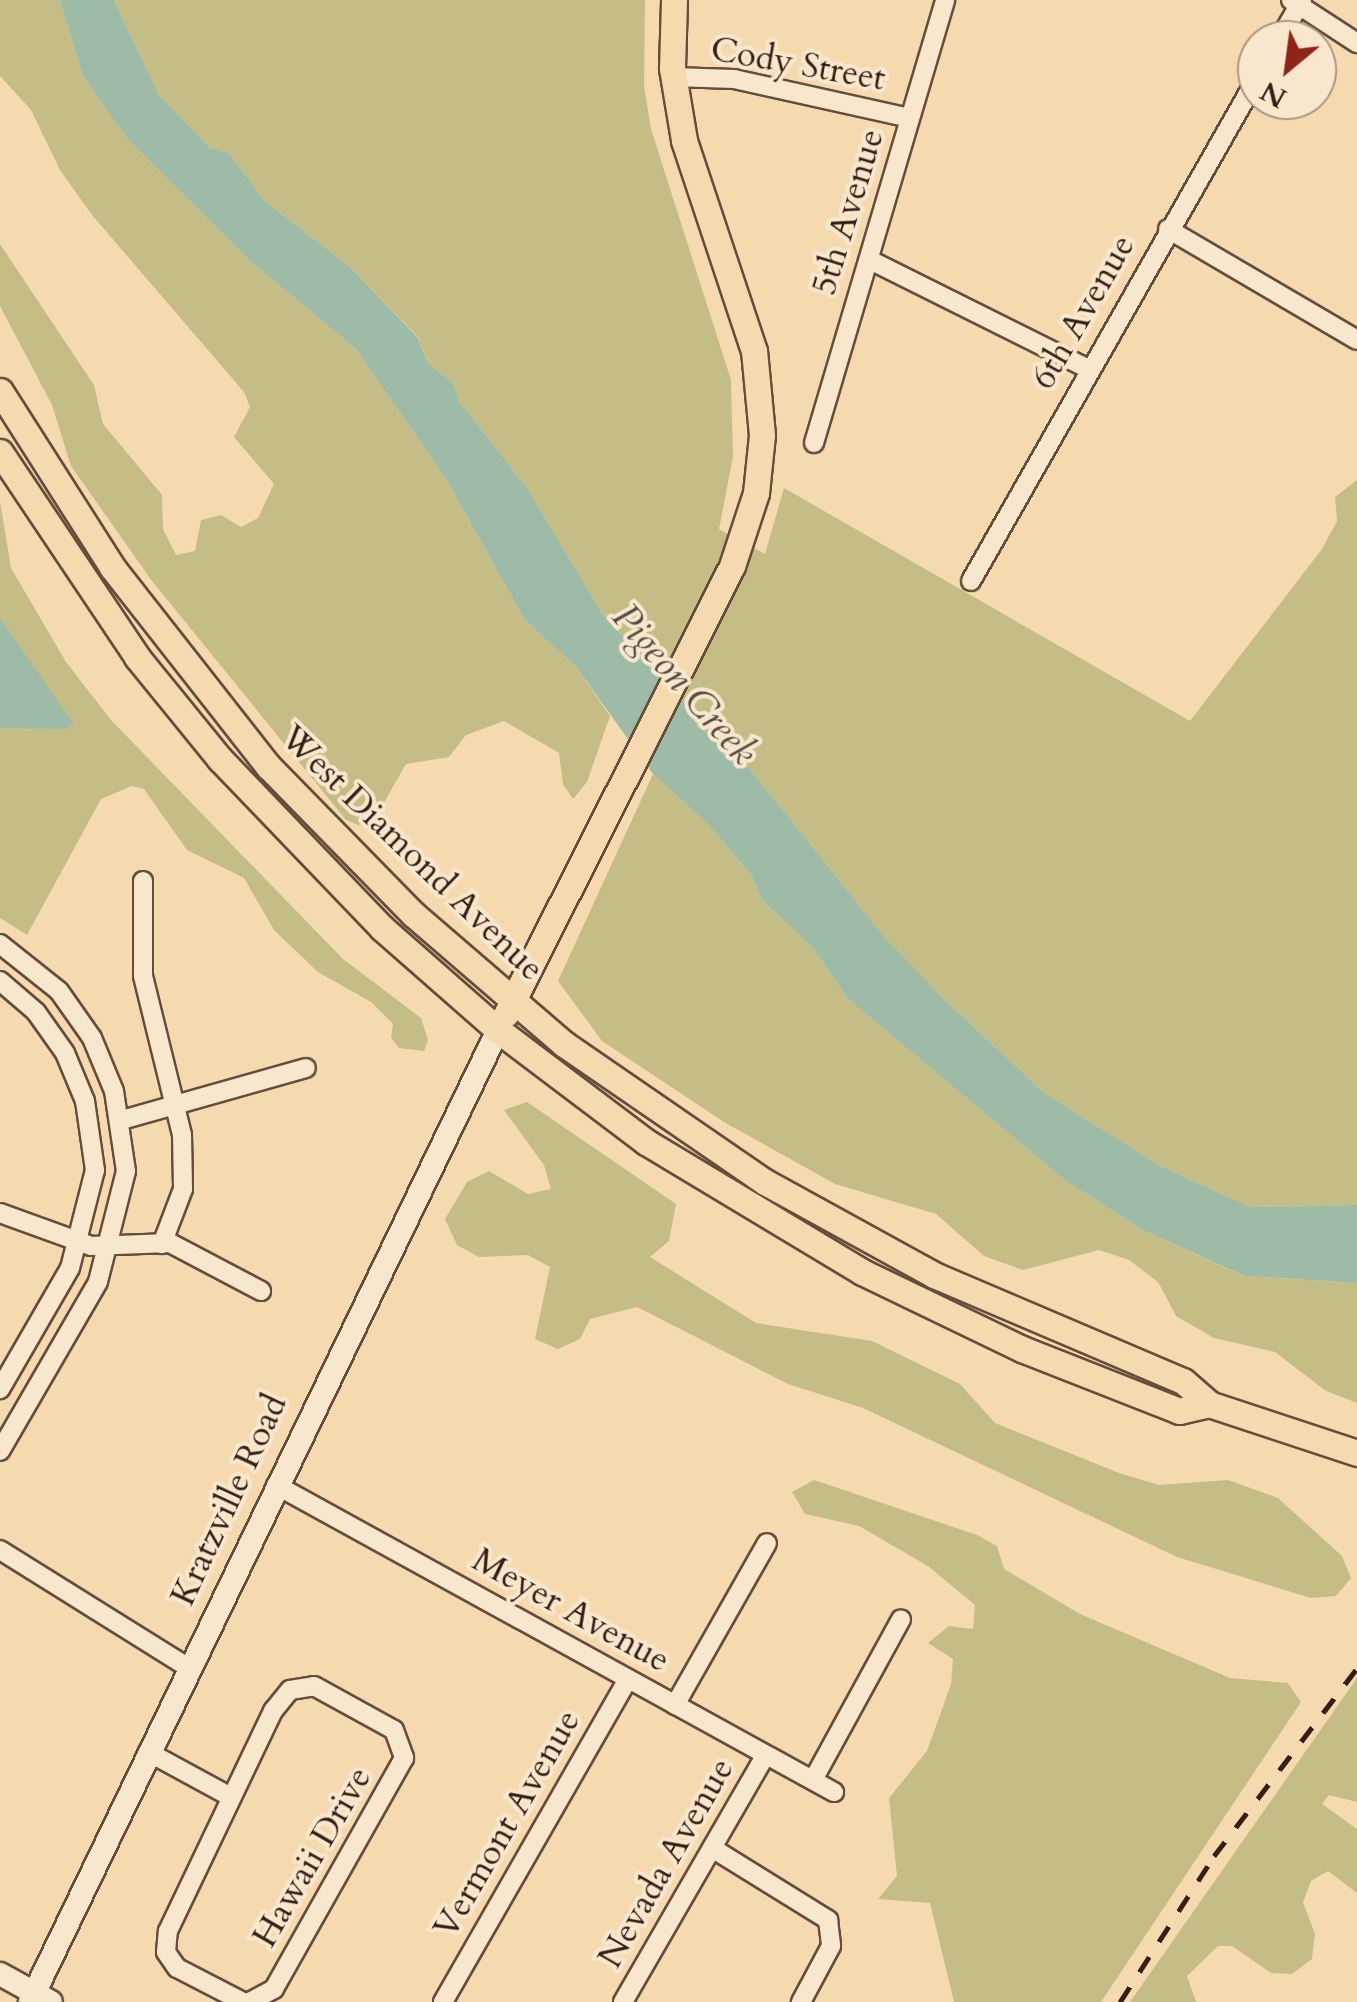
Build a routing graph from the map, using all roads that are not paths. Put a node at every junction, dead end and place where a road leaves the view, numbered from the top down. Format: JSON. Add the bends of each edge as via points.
{"nodes":[{"id":1,"x":674,"y":0,"type":"edge"},
{"id":2,"x":945,"y":0,"type":"edge"},
{"id":3,"x":1298,"y":2,"type":"edge"},
{"id":4,"x":1357,"y":43,"type":"edge"},
{"id":5,"x":674,"y":77,"type":"junction"},
{"id":6,"x":1237,"y":112,"type":"edge"},
{"id":7,"x":910,"y":118,"type":"junction"},
{"id":8,"x":1168,"y":230,"type":"junction"},
{"id":9,"x":870,"y":260,"type":"junction"},
{"id":10,"x":1357,"y":340,"type":"edge"},
{"id":11,"x":1088,"y":368,"type":"junction"},
{"id":12,"x":0,"y":392,"type":"edge"},
{"id":13,"x":814,"y":443,"type":"dead end"},
{"id":14,"x":0,"y":452,"type":"edge"},
{"id":15,"x":971,"y":581,"type":"dead end"},
{"id":16,"x":143,"y":881,"type":"dead end"},
{"id":17,"x":0,"y":944,"type":"edge"},
{"id":18,"x":0,"y":981,"type":"edge"},
{"id":19,"x":512,"y":1001,"type":"junction"},
{"id":20,"x":498,"y":1030,"type":"junction"},
{"id":21,"x":306,"y":1068,"type":"dead end"},
{"id":22,"x":176,"y":1106,"type":"junction"},
{"id":23,"x":122,"y":1120,"type":"junction"},
{"id":24,"x":0,"y":1213,"type":"edge"},
{"id":25,"x":80,"y":1242,"type":"junction"},
{"id":26,"x":162,"y":1244,"type":"junction"},
{"id":27,"x":112,"y":1246,"type":"junction"},
{"id":28,"x":261,"y":1290,"type":"dead end"},
{"id":29,"x":0,"y":1390,"type":"edge"},
{"id":30,"x":1209,"y":1404,"type":"junction"},
{"id":31,"x":0,"y":1451,"type":"edge"},
{"id":32,"x":1357,"y":1454,"type":"edge"},
{"id":33,"x":276,"y":1485,"type":"junction"},
{"id":34,"x":766,"y":1543,"type":"dead end"},
{"id":35,"x":0,"y":1550,"type":"edge"},
{"id":36,"x":902,"y":1619,"type":"dead end"},
{"id":37,"x":189,"y":1668,"type":"junction"},
{"id":38,"x":628,"y":1679,"type":"junction"},
{"id":39,"x":675,"y":1705,"type":"junction"},
{"id":40,"x":148,"y":1752,"type":"junction"},
{"id":41,"x":765,"y":1756,"type":"junction"},
{"id":42,"x":813,"y":1780,"type":"junction"},
{"id":43,"x":834,"y":1792,"type":"dead end"},
{"id":44,"x":230,"y":1798,"type":"junction"},
{"id":45,"x":712,"y":1848,"type":"junction"},
{"id":46,"x":0,"y":1974,"type":"edge"},
{"id":47,"x":38,"y":1999,"type":"edge"},
{"id":48,"x":242,"y":2002,"type":"edge"},
{"id":49,"x":250,"y":2002,"type":"edge"},
{"id":50,"x":443,"y":2002,"type":"edge"},
{"id":51,"x":623,"y":2002,"type":"edge"},
{"id":52,"x":801,"y":2002,"type":"edge"}],
"edges":[{"from":1,"to":5,"type":"main road"},
{"from":2,"to":7,"type":"street","name":"5th Avenue"},
{"from":3,"to":4,"type":"street"},
{"from":5,"to":7,"type":"street","name":"Cody Street","via":[[734,79]]},
{"from":5,"to":19,"type":"main road","via":[[684,140],[754,351],[761,448],[732,566]]},
{"from":6,"to":8,"type":"street","name":"6th Avenue"},
{"from":7,"to":9,"type":"street","name":"5th Avenue"},
{"from":8,"to":10,"type":"street"},
{"from":8,"to":11,"type":"street","name":"6th Avenue"},
{"from":9,"to":11,"type":"street"},
{"from":9,"to":13,"type":"street","name":"5th Avenue"},
{"from":11,"to":15,"type":"street","name":"6th Avenue"},
{"from":12,"to":19,"type":"main road","name":"West Diamond Avenue","via":[[112,567],[217,706],[342,845]]},
{"from":14,"to":20,"type":"main road","name":"West Diamond Avenue","via":[[137,657],[220,759],[382,928]]},
{"from":16,"to":22,"type":"street","via":[[143,976]]},
{"from":17,"to":23,"type":"street","via":[[74,1010],[103,1062]]},
{"from":18,"to":25,"type":"street","via":[[50,1028],[85,1100],[95,1170]]},
{"from":19,"to":20,"type":"main road"},
{"from":19,"to":30,"type":"main road","name":"West Diamond Avenue","via":[[640,1100],[812,1210],[1014,1313],[1183,1380]]},
{"from":20,"to":30,"type":"main road","name":"West Diamond Avenue","via":[[646,1142],[862,1272],[1022,1349],[1179,1412]]},
{"from":20,"to":33,"type":"main road","name":"Kratzville Road"},
{"from":21,"to":22,"type":"street"},
{"from":22,"to":23,"type":"street"},
{"from":22,"to":26,"type":"street","via":[[183,1188]]},
{"from":23,"to":27,"type":"street","via":[[126,1172]]},
{"from":24,"to":25,"type":"street"},
{"from":25,"to":27,"type":"street"},
{"from":25,"to":29,"type":"street"},
{"from":26,"to":27,"type":"street"},
{"from":26,"to":28,"type":"street"},
{"from":27,"to":31,"type":"street"},
{"from":30,"to":32,"type":"main road","name":"West Diamond Avenue"},
{"from":33,"to":37,"type":"main road","name":"Kratzville Road"},
{"from":33,"to":38,"type":"street","name":"Meyer Avenue"},
{"from":34,"to":39,"type":"street"},
{"from":35,"to":37,"type":"street"},
{"from":36,"to":42,"type":"street"},
{"from":37,"to":40,"type":"main road","name":"Kratzville Road"},
{"from":38,"to":39,"type":"street","name":"Meyer Avenue"},
{"from":38,"to":50,"type":"street","name":"Vermont Avenue"},
{"from":39,"to":41,"type":"street","name":"Meyer Avenue"},
{"from":40,"to":44,"type":"street"},
{"from":40,"to":47,"type":"main road","name":"Kratzville Road"},
{"from":41,"to":42,"type":"street","name":"Meyer Avenue"},
{"from":41,"to":45,"type":"street","name":"Nevada Avenue"},
{"from":42,"to":43,"type":"street","name":"Meyer Avenue"},
{"from":44,"to":48,"type":"street","name":"Hawaii Drive","via":[[165,1945],[178,1968]]},
{"from":44,"to":49,"type":"street","name":"Hawaii Drive","via":[[281,1698],[302,1686],[385,1724],[404,1751],[274,1989]]},
{"from":45,"to":51,"type":"street","name":"Nevada Avenue"},
{"from":45,"to":52,"type":"street","via":[[830,1924],[832,1946]]},
{"from":46,"to":47,"type":"main road"}]}
